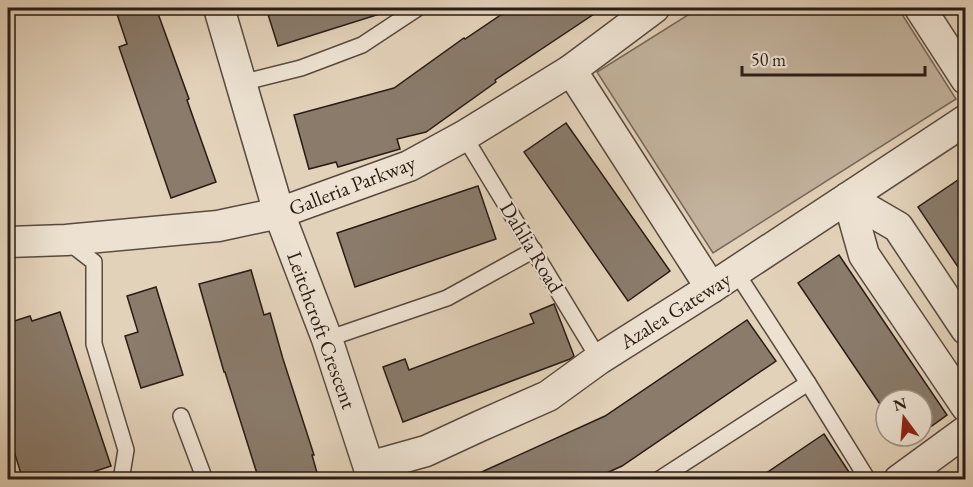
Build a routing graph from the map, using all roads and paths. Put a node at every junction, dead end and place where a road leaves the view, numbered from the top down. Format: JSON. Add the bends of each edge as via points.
{"nodes":[{"id":1,"x":219,"y":8,"type":"edge"},
{"id":2,"x":418,"y":8,"type":"edge"},
{"id":3,"x":654,"y":8,"type":"edge"},
{"id":4,"x":920,"y":8,"type":"edge"},
{"id":5,"x":571,"y":70,"type":"junction"},
{"id":6,"x":966,"y":79,"type":"edge"},
{"id":7,"x":241,"y":83,"type":"junction"},
{"id":8,"x":964,"y":123,"type":"edge"},
{"id":9,"x":464,"y":136,"type":"junction"},
{"id":10,"x":848,"y":198,"type":"junction"},
{"id":11,"x":279,"y":213,"type":"junction"},
{"id":12,"x":66,"y":240,"type":"junction"},
{"id":13,"x":8,"y":242,"type":"edge"},
{"id":14,"x":534,"y":250,"type":"junction"},
{"id":15,"x":736,"y":272,"type":"junction"},
{"id":16,"x":711,"y":288,"type":"junction"},
{"id":17,"x":966,"y":328,"type":"edge"},
{"id":18,"x":327,"y":339,"type":"junction"},
{"id":19,"x":599,"y":358,"type":"junction"},
{"id":20,"x":808,"y":383,"type":"junction"},
{"id":21,"x":966,"y":406,"type":"edge"},
{"id":22,"x":181,"y":416,"type":"dead end"},
{"id":23,"x":966,"y":431,"type":"edge"},
{"id":24,"x":371,"y":473,"type":"edge"},
{"id":25,"x":121,"y":480,"type":"edge"},
{"id":26,"x":205,"y":480,"type":"edge"},
{"id":27,"x":658,"y":480,"type":"edge"},
{"id":28,"x":868,"y":480,"type":"edge"},
{"id":29,"x":898,"y":480,"type":"edge"}],
"edges":[{"from":1,"to":7,"type":"street","name":"Leitchcroft Crescent"},
{"from":2,"to":7,"type":"lane","via":[[362,45],[301,68]]},
{"from":3,"to":5,"type":"street","name":"Galleria Parkway"},
{"from":4,"to":6,"type":"street"},
{"from":5,"to":9,"type":"street","name":"Galleria Parkway"},
{"from":5,"to":16,"type":"street"},
{"from":7,"to":11,"type":"street","name":"Leitchcroft Crescent"},
{"from":8,"to":10,"type":"street","name":"Azalea Gateway"},
{"from":9,"to":11,"type":"street","name":"Galleria Parkway","via":[[409,166]]},
{"from":9,"to":14,"type":"lane","name":"Dahlia Road"},
{"from":10,"to":15,"type":"street","name":"Azalea Gateway"},
{"from":10,"to":17,"type":"street","via":[[898,227]]},
{"from":10,"to":21,"type":"street","via":[[864,255]]},
{"from":11,"to":12,"type":"street","name":"Galleria Parkway","via":[[218,226]]},
{"from":11,"to":18,"type":"street","name":"Leitchcroft Crescent"},
{"from":12,"to":13,"type":"street","name":"Galleria Parkway"},
{"from":12,"to":25,"type":"lane","via":[[94,262],[94,344],[126,450]]},
{"from":14,"to":18,"type":"lane","via":[[447,298]]},
{"from":14,"to":19,"type":"lane","name":"Dahlia Road"},
{"from":15,"to":16,"type":"street","name":"Azalea Gateway"},
{"from":15,"to":20,"type":"lane"},
{"from":16,"to":19,"type":"street","name":"Azalea Gateway"},
{"from":18,"to":24,"type":"street","name":"Leitchcroft Crescent"},
{"from":19,"to":24,"type":"street","name":"Azalea Gateway","via":[[548,396]]},
{"from":20,"to":27,"type":"lane"},
{"from":20,"to":28,"type":"lane"},
{"from":22,"to":26,"type":"lane"},
{"from":23,"to":29,"type":"street"}]}
